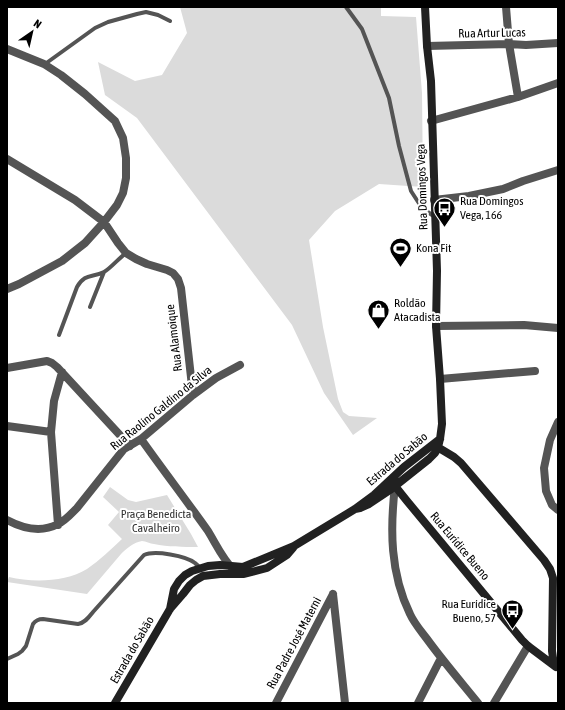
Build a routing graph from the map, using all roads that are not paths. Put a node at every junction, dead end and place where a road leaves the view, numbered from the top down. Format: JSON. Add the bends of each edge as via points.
{"nodes":[{"id":1,"x":346,"y":7,"type":"edge"},
{"id":2,"x":425,"y":7,"type":"edge"},
{"id":3,"x":506,"y":7,"type":"edge"},
{"id":4,"x":170,"y":21,"type":"dead end"},
{"id":5,"x":558,"y":43,"type":"edge"},
{"id":6,"x":509,"y":44,"type":"junction"},
{"id":7,"x":427,"y":46,"type":"junction"},
{"id":8,"x":7,"y":48,"type":"edge"},
{"id":9,"x":44,"y":64,"type":"junction"},
{"id":10,"x":558,"y":83,"type":"edge"},
{"id":11,"x":518,"y":97,"type":"junction"},
{"id":12,"x":431,"y":121,"type":"junction"},
{"id":13,"x":7,"y":158,"type":"edge"},
{"id":14,"x":558,"y":170,"type":"edge"},
{"id":15,"x":434,"y":200,"type":"junction"},
{"id":16,"x":435,"y":217,"type":"junction"},
{"id":17,"x":104,"y":222,"type":"junction"},
{"id":18,"x":126,"y":253,"type":"junction"},
{"id":19,"x":104,"y":272,"type":"junction"},
{"id":20,"x":7,"y":289,"type":"edge"},
{"id":21,"x":90,"y":307,"type":"dead end"},
{"id":22,"x":436,"y":326,"type":"junction"},
{"id":23,"x":558,"y":328,"type":"edge"},
{"id":24,"x":59,"y":335,"type":"dead end"},
{"id":25,"x":240,"y":365,"type":"dead end"},
{"id":26,"x":7,"y":368,"type":"edge"},
{"id":27,"x":535,"y":371,"type":"dead end"},
{"id":28,"x":62,"y":372,"type":"junction"},
{"id":29,"x":440,"y":379,"type":"junction"},
{"id":30,"x":193,"y":395,"type":"junction"},
{"id":31,"x":558,"y":422,"type":"edge"},
{"id":32,"x":7,"y":426,"type":"edge"},
{"id":33,"x":51,"y":432,"type":"junction"},
{"id":34,"x":141,"y":439,"type":"junction"},
{"id":35,"x":554,"y":442,"type":"edge"},
{"id":36,"x":437,"y":443,"type":"junction"},
{"id":37,"x":130,"y":446,"type":"junction"},
{"id":38,"x":404,"y":467,"type":"junction"},
{"id":39,"x":395,"y":486,"type":"junction"},
{"id":40,"x":355,"y":509,"type":"junction"},
{"id":41,"x":558,"y":510,"type":"edge"},
{"id":42,"x":7,"y":520,"type":"edge"},
{"id":43,"x":58,"y":525,"type":"junction"},
{"id":44,"x":294,"y":546,"type":"junction"},
{"id":45,"x":229,"y":566,"type":"junction"},
{"id":46,"x":200,"y":568,"type":"junction"},
{"id":47,"x":239,"y":574,"type":"junction"},
{"id":48,"x":170,"y":609,"type":"junction"},
{"id":49,"x":525,"y":643,"type":"junction"},
{"id":50,"x":555,"y":651,"type":"edge"},
{"id":51,"x":441,"y":658,"type":"junction"},
{"id":52,"x":7,"y":659,"type":"edge"},
{"id":53,"x":556,"y":667,"type":"edge"},
{"id":54,"x":115,"y":703,"type":"edge"},
{"id":55,"x":276,"y":703,"type":"edge"},
{"id":56,"x":345,"y":703,"type":"edge"},
{"id":57,"x":418,"y":703,"type":"edge"},
{"id":58,"x":478,"y":703,"type":"edge"},
{"id":59,"x":494,"y":703,"type":"edge"}],
"edges":[{"from":1,"to":16,"type":"lane","via":[[362,29],[389,98],[411,191],[422,208]]},
{"from":2,"to":7,"type":"street","name":"Rua Domingos Vega"},
{"from":3,"to":6,"type":"street"},
{"from":4,"to":9,"type":"lane","via":[[146,12],[108,22],[89,31]]},
{"from":5,"to":6,"type":"street","name":"Rua Artur Lucas"},
{"from":6,"to":7,"type":"street","name":"Rua Artur Lucas"},
{"from":6,"to":11,"type":"street"},
{"from":7,"to":12,"type":"street","name":"Rua Domingos Vega","via":[[431,81]]},
{"from":8,"to":9,"type":"street"},
{"from":9,"to":17,"type":"street","via":[[85,94],[115,121],[123,138],[126,158],[123,193]]},
{"from":10,"to":11,"type":"street"},
{"from":11,"to":12,"type":"street"},
{"from":12,"to":15,"type":"street","name":"Rua Domingos Vega"},
{"from":13,"to":17,"type":"street","name":"Rua Alamoique","via":[[75,200]]},
{"from":14,"to":15,"type":"street","via":[[503,190]]},
{"from":15,"to":16,"type":"street","name":"Rua Domingos Vega"},
{"from":16,"to":22,"type":"street","name":"Rua Domingos Vega"},
{"from":17,"to":18,"type":"street","name":"Rua Alamoique"},
{"from":17,"to":20,"type":"street","via":[[85,243],[62,261]]},
{"from":18,"to":19,"type":"lane"},
{"from":18,"to":30,"type":"street","name":"Rua Alamoique","via":[[173,273],[178,279]]},
{"from":19,"to":21,"type":"lane"},
{"from":19,"to":24,"type":"lane","via":[[83,278],[80,282]]},
{"from":22,"to":23,"type":"street","via":[[524,325]]},
{"from":22,"to":29,"type":"street","name":"Rua Domingos Vega"},
{"from":25,"to":30,"type":"street","name":"Rua Raolino Galdino da Silva"},
{"from":26,"to":28,"type":"street","via":[[47,362]]},
{"from":27,"to":29,"type":"street"},
{"from":28,"to":33,"type":"street","via":[[54,401]]},
{"from":28,"to":37,"type":"street"},
{"from":29,"to":36,"type":"street","name":"Rua Domingos Vega","via":[[442,424]]},
{"from":30,"to":34,"type":"street","name":"Rua Raolino Galdino da Silva"},
{"from":31,"to":35,"type":"street"},
{"from":32,"to":33,"type":"street"},
{"from":33,"to":43,"type":"street"},
{"from":34,"to":37,"type":"street","name":"Rua Raolino Galdino da Silva"},
{"from":34,"to":45,"type":"street"},
{"from":35,"to":41,"type":"street","via":[[544,468],[546,491],[552,505]]},
{"from":36,"to":38,"type":"street","name":"Estrada do Sabão"},
{"from":36,"to":39,"type":"street","name":"Estrada do Sabão","via":[[435,453]]},
{"from":36,"to":50,"type":"street","via":[[461,463],[550,569],[553,578]]},
{"from":37,"to":43,"type":"street","name":"Rua Raolino Galdino da Silva","via":[[120,454],[69,516]]},
{"from":38,"to":39,"type":"street","via":[[395,481]]},
{"from":38,"to":40,"type":"street","name":"Estrada do Sabão"},
{"from":39,"to":40,"type":"street","name":"Estrada do Sabão","via":[[370,504]]},
{"from":39,"to":49,"type":"street","name":"Rua Eurídice Bueno"},
{"from":39,"to":51,"type":"street","via":[[392,545],[395,570],[410,615]]},
{"from":40,"to":44,"type":"street","name":"Estrada do Sabão"},
{"from":42,"to":43,"type":"street","via":[[36,529]]},
{"from":44,"to":45,"type":"street","name":"Estrada do Sabão","via":[[243,567]]},
{"from":44,"to":47,"type":"street","name":"Estrada do Sabão","via":[[287,555],[267,568]]},
{"from":45,"to":46,"type":"street","name":"Estrada do Sabão"},
{"from":45,"to":47,"type":"street"},
{"from":46,"to":48,"type":"street","name":"Estrada do Sabão","via":[[179,581],[174,589]]},
{"from":46,"to":52,"type":"lane","via":[[195,563],[174,556],[151,553],[144,555],[84,622],[78,624],[38,619],[26,646]]},
{"from":47,"to":48,"type":"street","name":"Estrada do Sabão","via":[[203,576],[190,585]]},
{"from":48,"to":54,"type":"street","name":"Estrada do Sabão"},
{"from":49,"to":50,"type":"street","name":"Rua Eurídice Bueno","via":[[539,649]]},
{"from":49,"to":53,"type":"street","name":"Rua Eurídice Bueno"},
{"from":49,"to":59,"type":"street"},
{"from":50,"to":53,"type":"street"},
{"from":51,"to":57,"type":"street"},
{"from":51,"to":58,"type":"street"},
{"from":55,"to":56,"type":"street","name":"Rua Padre José Materni","via":[[333,594]]}]}
